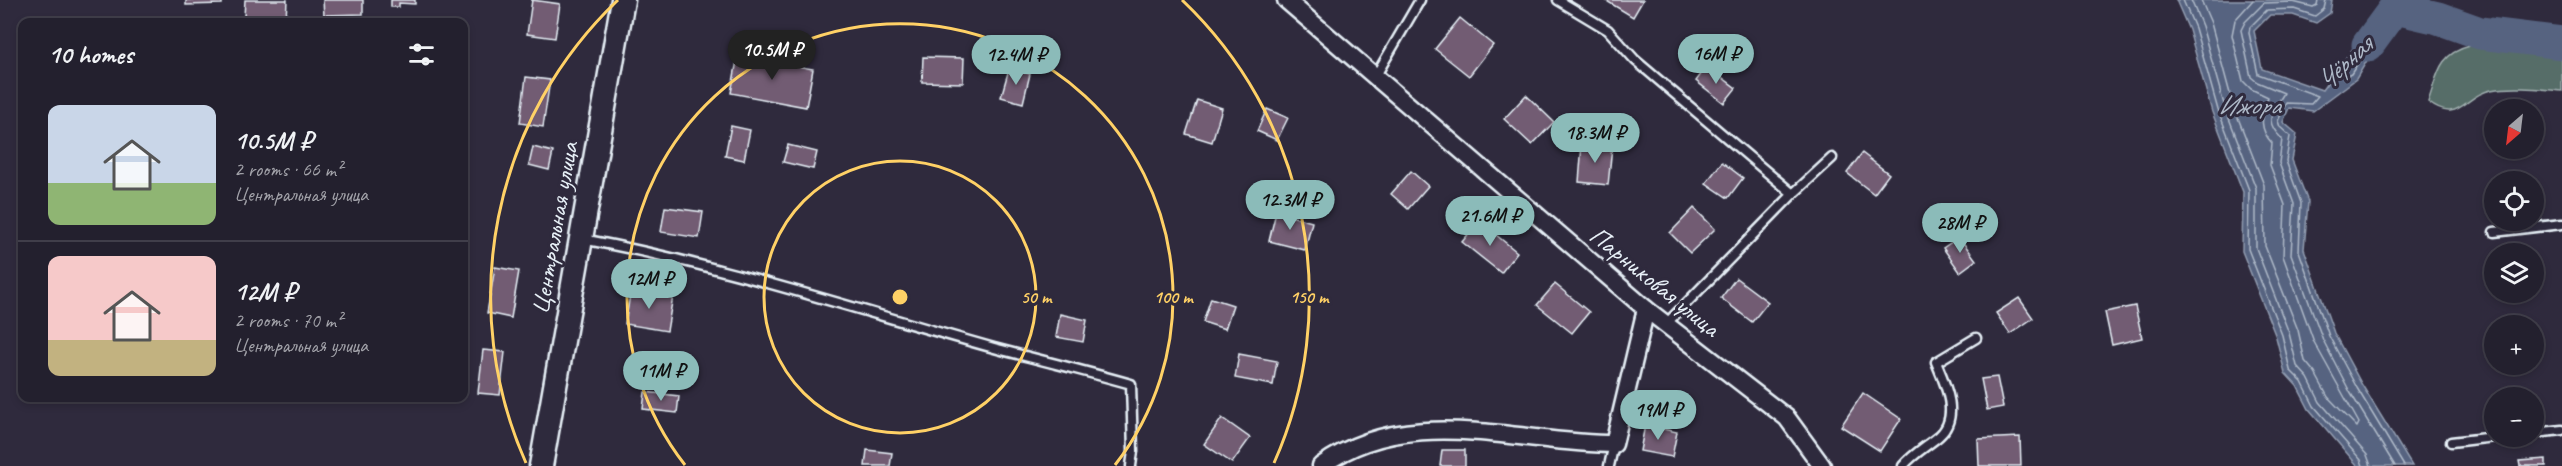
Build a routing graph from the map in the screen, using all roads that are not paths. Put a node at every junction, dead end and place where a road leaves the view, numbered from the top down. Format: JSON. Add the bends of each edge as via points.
{"nodes":[{"id":1,"x":623,"y":0,"type":"edge"},
{"id":2,"x":1286,"y":0,"type":"edge"},
{"id":3,"x":1420,"y":0,"type":"edge"},
{"id":4,"x":1558,"y":0,"type":"edge"},
{"id":5,"x":1375,"y":77,"type":"junction"},
{"id":6,"x":1832,"y":158,"type":"dead end"},
{"id":7,"x":1793,"y":194,"type":"junction"},
{"id":8,"x":2562,"y":224,"type":"edge"},
{"id":9,"x":2494,"y":232,"type":"dead end"},
{"id":10,"x":581,"y":239,"type":"junction"},
{"id":11,"x":1646,"y":309,"type":"junction"},
{"id":12,"x":1666,"y":324,"type":"junction"},
{"id":13,"x":1976,"y":338,"type":"dead end"},
{"id":14,"x":2562,"y":430,"type":"edge"},
{"id":15,"x":2544,"y":432,"type":"edge"},
{"id":16,"x":2484,"y":438,"type":"edge"},
{"id":17,"x":2451,"y":442,"type":"dead end"},
{"id":18,"x":1614,"y":444,"type":"junction"},
{"id":19,"x":541,"y":466,"type":"edge"},
{"id":20,"x":1131,"y":466,"type":"edge"},
{"id":21,"x":1321,"y":466,"type":"edge"},
{"id":22,"x":1609,"y":466,"type":"edge"},
{"id":23,"x":1822,"y":466,"type":"edge"},
{"id":24,"x":1903,"y":466,"type":"edge"}],
"edges":[{"from":1,"to":10,"type":"main road","name":"Центральная улица"},
{"from":2,"to":5,"type":"street","name":"Парниковая улица"},
{"from":3,"to":5,"type":"lane"},
{"from":4,"to":7,"type":"lane","via":[[1608,30],[1642,68]]},
{"from":5,"to":11,"type":"street","name":"Парниковая улица"},
{"from":6,"to":7,"type":"lane"},
{"from":7,"to":12,"type":"lane"},
{"from":8,"to":9,"type":"lane"},
{"from":10,"to":19,"type":"main road","name":"Центральная улица"},
{"from":10,"to":20,"type":"lane","via":[[789,290],[1131,384]]},
{"from":11,"to":12,"type":"street","name":"Парниковая улица"},
{"from":11,"to":18,"type":"street"},
{"from":12,"to":23,"type":"street","name":"Парниковая улица","via":[[1787,418]]},
{"from":13,"to":24,"type":"lane","via":[[1936,362],[1949,400],[1948,424]]},
{"from":14,"to":15,"type":"lane"},
{"from":16,"to":17,"type":"lane"},
{"from":18,"to":21,"type":"street","via":[[1467,429],[1417,432],[1357,444]]},
{"from":18,"to":22,"type":"lane"}]}
